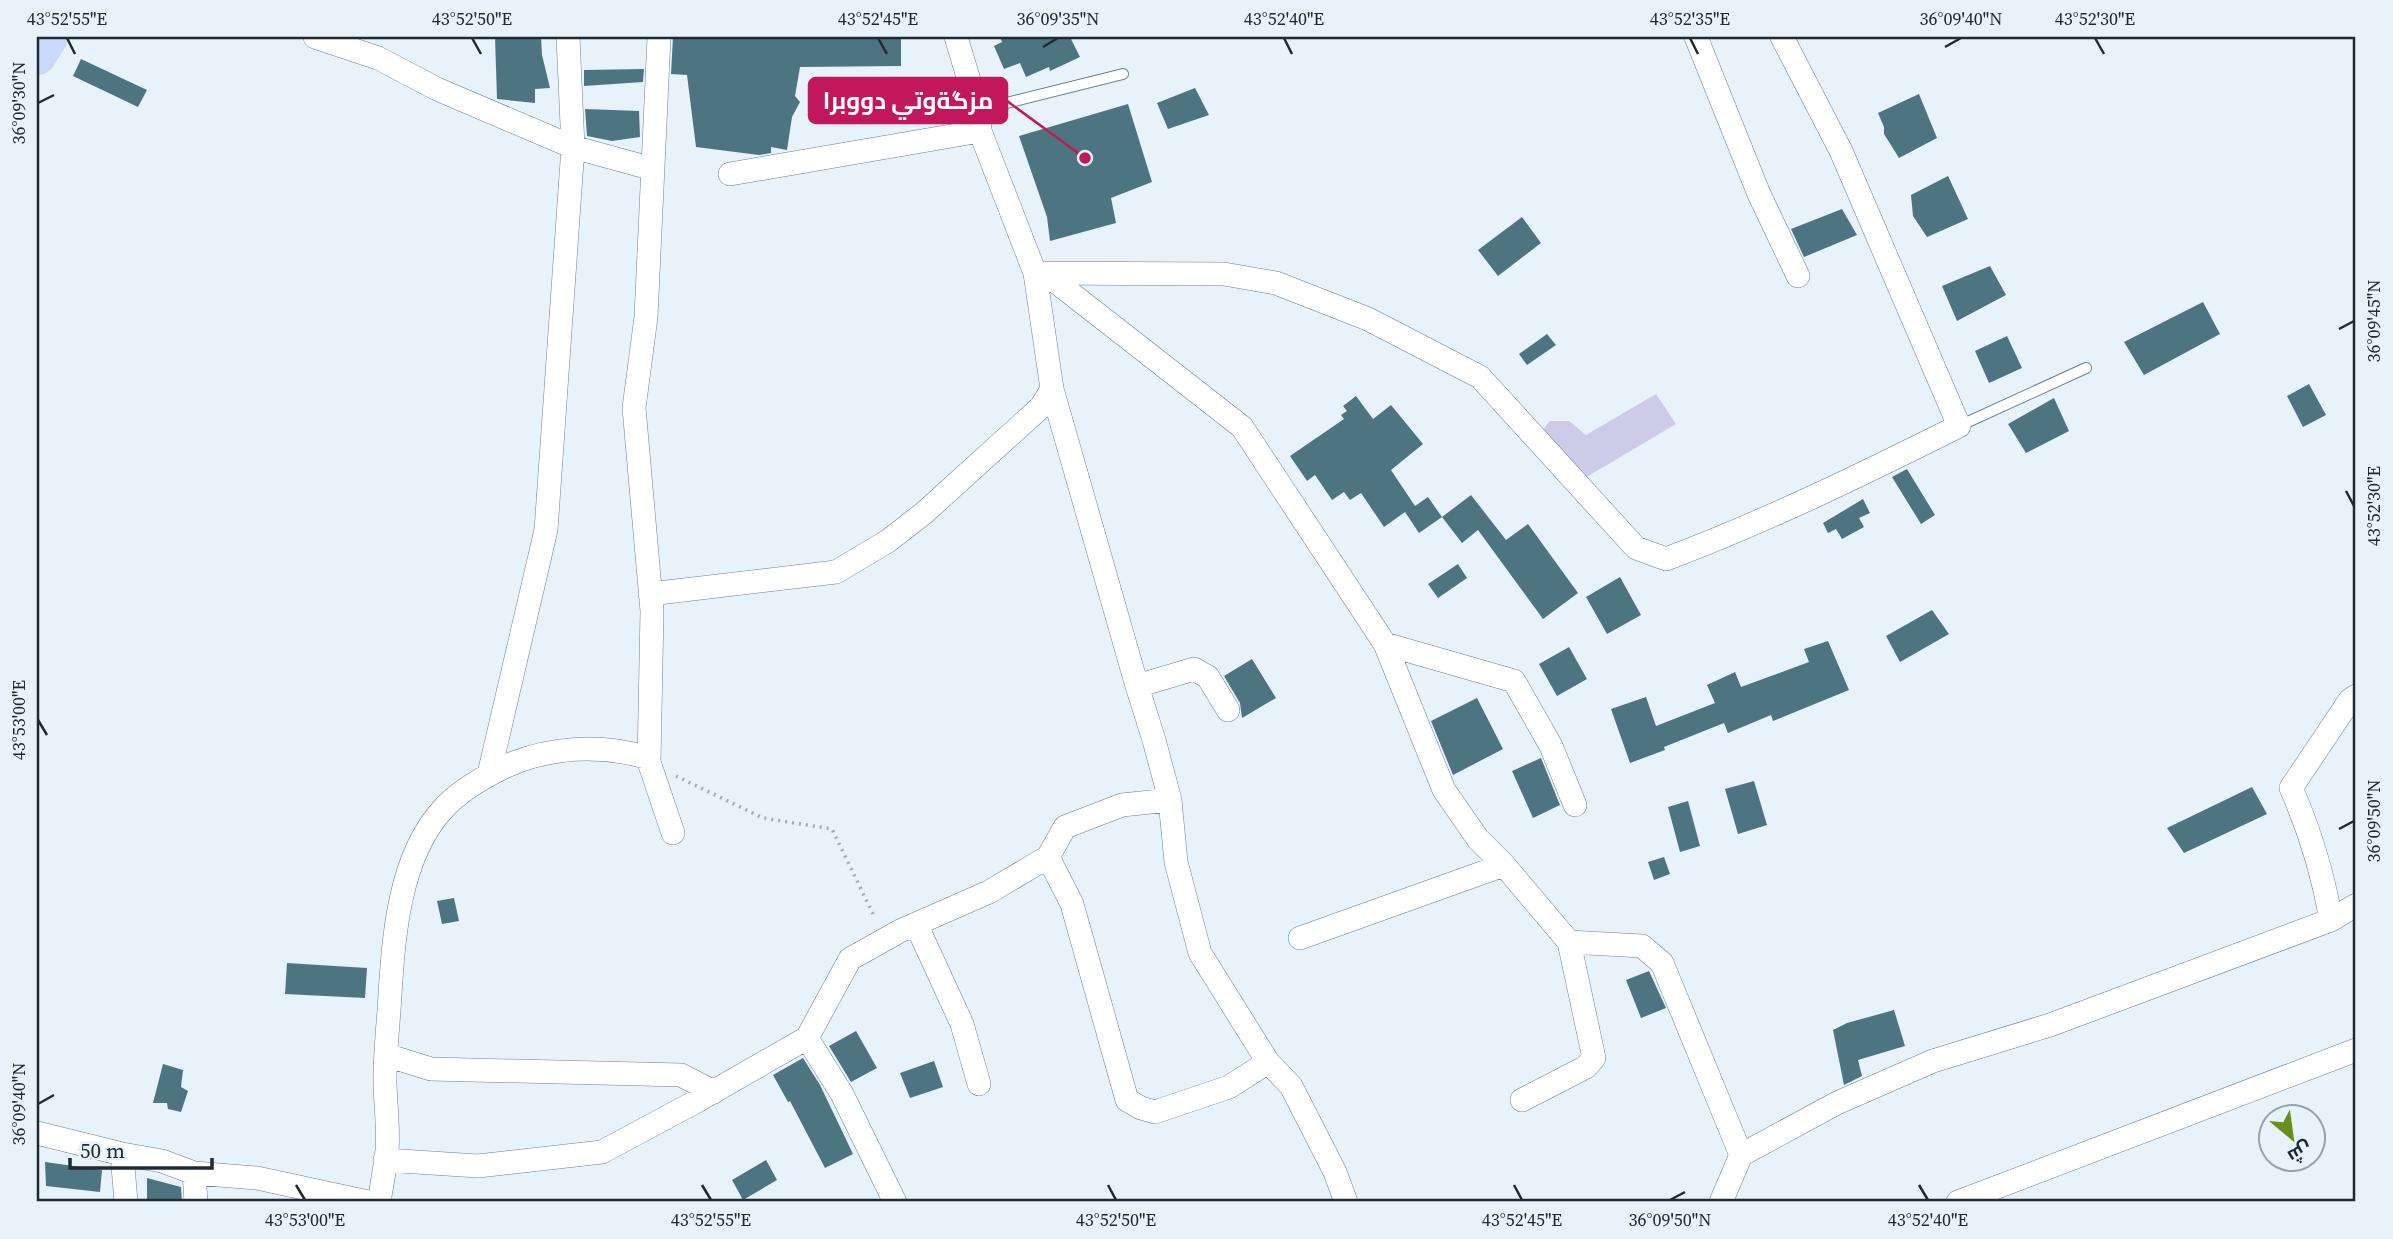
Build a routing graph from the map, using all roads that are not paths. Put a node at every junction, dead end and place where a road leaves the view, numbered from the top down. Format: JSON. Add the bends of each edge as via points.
{"nodes":[{"id":1,"x":49,"y":37,"type":"edge"},
{"id":2,"x":315,"y":37,"type":"edge"},
{"id":3,"x":568,"y":37,"type":"edge"},
{"id":4,"x":659,"y":37,"type":"edge"},
{"id":5,"x":956,"y":37,"type":"edge"},
{"id":6,"x":1696,"y":37,"type":"edge"},
{"id":7,"x":1783,"y":37,"type":"edge"},
{"id":8,"x":37,"y":56,"type":"edge"},
{"id":9,"x":1123,"y":74,"type":"dead end"},
{"id":10,"x":979,"y":120,"type":"junction"},
{"id":11,"x":573,"y":148,"type":"junction"},
{"id":12,"x":653,"y":169,"type":"junction"},
{"id":13,"x":730,"y":174,"type":"dead end"},
{"id":14,"x":1041,"y":273,"type":"junction"},
{"id":15,"x":1798,"y":276,"type":"dead end"},
{"id":16,"x":2086,"y":368,"type":"dead end"},
{"id":17,"x":1052,"y":389,"type":"junction"},
{"id":18,"x":1959,"y":426,"type":"junction"},
{"id":19,"x":650,"y":594,"type":"junction"},
{"id":20,"x":1385,"y":644,"type":"junction"},
{"id":21,"x":1137,"y":686,"type":"junction"},
{"id":22,"x":2356,"y":696,"type":"edge"},
{"id":23,"x":1228,"y":710,"type":"dead end"},
{"id":24,"x":649,"y":760,"type":"junction"},
{"id":25,"x":489,"y":774,"type":"junction"},
{"id":26,"x":1170,"y":800,"type":"junction"},
{"id":27,"x":1575,"y":805,"type":"dead end"},
{"id":28,"x":673,"y":833,"type":"dead end"},
{"id":29,"x":1048,"y":857,"type":"junction"},
{"id":30,"x":1504,"y":865,"type":"junction"},
{"id":31,"x":2356,"y":905,"type":"edge"},
{"id":32,"x":2331,"y":920,"type":"junction"},
{"id":33,"x":916,"y":924,"type":"junction"},
{"id":34,"x":1300,"y":938,"type":"dead end"},
{"id":35,"x":1569,"y":942,"type":"junction"},
{"id":36,"x":807,"y":1038,"type":"junction"},
{"id":37,"x":2356,"y":1050,"type":"edge"},
{"id":38,"x":386,"y":1055,"type":"junction"},
{"id":39,"x":1268,"y":1062,"type":"junction"},
{"id":40,"x":979,"y":1084,"type":"dead end"},
{"id":41,"x":714,"y":1092,"type":"junction"},
{"id":42,"x":1522,"y":1100,"type":"dead end"},
{"id":43,"x":37,"y":1133,"type":"edge"},
{"id":44,"x":122,"y":1154,"type":"junction"},
{"id":45,"x":1741,"y":1155,"type":"junction"},
{"id":46,"x":385,"y":1160,"type":"junction"},
{"id":47,"x":194,"y":1173,"type":"junction"},
{"id":48,"x":333,"y":1198,"type":"edge"},
{"id":49,"x":126,"y":1202,"type":"edge"},
{"id":50,"x":196,"y":1202,"type":"edge"},
{"id":51,"x":368,"y":1202,"type":"edge"},
{"id":52,"x":379,"y":1202,"type":"edge"},
{"id":53,"x":895,"y":1202,"type":"edge"},
{"id":54,"x":1345,"y":1202,"type":"edge"},
{"id":55,"x":1721,"y":1202,"type":"edge"},
{"id":56,"x":1958,"y":1202,"type":"edge"}],
"edges":[{"from":1,"to":8,"type":"highway"},
{"from":2,"to":11,"type":"street","via":[[378,58]]},
{"from":3,"to":11,"type":"street"},
{"from":4,"to":12,"type":"street"},
{"from":5,"to":10,"type":"street"},
{"from":6,"to":15,"type":"street","via":[[1759,194]]},
{"from":7,"to":18,"type":"street","via":[[1841,151]]},
{"from":9,"to":10,"type":"lane"},
{"from":10,"to":13,"type":"street"},
{"from":10,"to":14,"type":"street"},
{"from":11,"to":12,"type":"street"},
{"from":11,"to":25,"type":"street","via":[[546,530]]},
{"from":12,"to":19,"type":"street","via":[[646,317],[634,408]]},
{"from":14,"to":17,"type":"street"},
{"from":14,"to":18,"type":"street","via":[[1224,274],[1276,284],[1368,319],[1480,377],[1636,548],[1666,559],[1846,482]]},
{"from":14,"to":20,"type":"street","via":[[1242,427]]},
{"from":16,"to":18,"type":"lane"},
{"from":17,"to":19,"type":"street","via":[[1041,407],[924,513],[835,572]]},
{"from":17,"to":21,"type":"street"},
{"from":19,"to":24,"type":"street"},
{"from":20,"to":27,"type":"street","via":[[1514,681],[1551,746]]},
{"from":20,"to":30,"type":"street","via":[[1444,790],[1478,839]]},
{"from":21,"to":23,"type":"street","via":[[1194,669],[1208,677]]},
{"from":21,"to":26,"type":"street"},
{"from":22,"to":32,"type":"street","via":[[2291,788],[2325,883]]},
{"from":24,"to":25,"type":"street","via":[[603,748],[564,750],[521,759]]},
{"from":24,"to":28,"type":"street"},
{"from":25,"to":38,"type":"street","via":[[442,810],[412,864],[394,934]]},
{"from":26,"to":29,"type":"street","via":[[1122,805],[1065,827]]},
{"from":26,"to":39,"type":"street","via":[[1176,862],[1200,954]]},
{"from":29,"to":33,"type":"street","via":[[989,892]]},
{"from":29,"to":39,"type":"street","via":[[1072,904],[1127,1100],[1155,1112],[1229,1087]]},
{"from":30,"to":34,"type":"street"},
{"from":30,"to":35,"type":"street"},
{"from":31,"to":32,"type":"street"},
{"from":32,"to":45,"type":"street","via":[[2050,1025],[1933,1062],[1837,1103]]},
{"from":33,"to":36,"type":"street","via":[[850,959]]},
{"from":33,"to":40,"type":"street","via":[[962,1024]]},
{"from":35,"to":42,"type":"street","via":[[1594,1058],[1586,1067]]},
{"from":35,"to":45,"type":"street","via":[[1642,946],[1662,963]]},
{"from":36,"to":41,"type":"street"},
{"from":36,"to":53,"type":"street","via":[[842,1094]]},
{"from":37,"to":56,"type":"street"},
{"from":38,"to":41,"type":"street","via":[[431,1069],[681,1075]]},
{"from":38,"to":46,"type":"street"},
{"from":39,"to":54,"type":"street","via":[[1291,1086],[1335,1172]]},
{"from":41,"to":46,"type":"street","via":[[602,1152],[478,1166]]},
{"from":43,"to":44,"type":"street"},
{"from":44,"to":47,"type":"street"},
{"from":44,"to":49,"type":"street"},
{"from":45,"to":55,"type":"street"},
{"from":46,"to":52,"type":"street"},
{"from":47,"to":48,"type":"street","via":[[257,1178]]},
{"from":47,"to":50,"type":"street"},
{"from":48,"to":51,"type":"street"}]}
